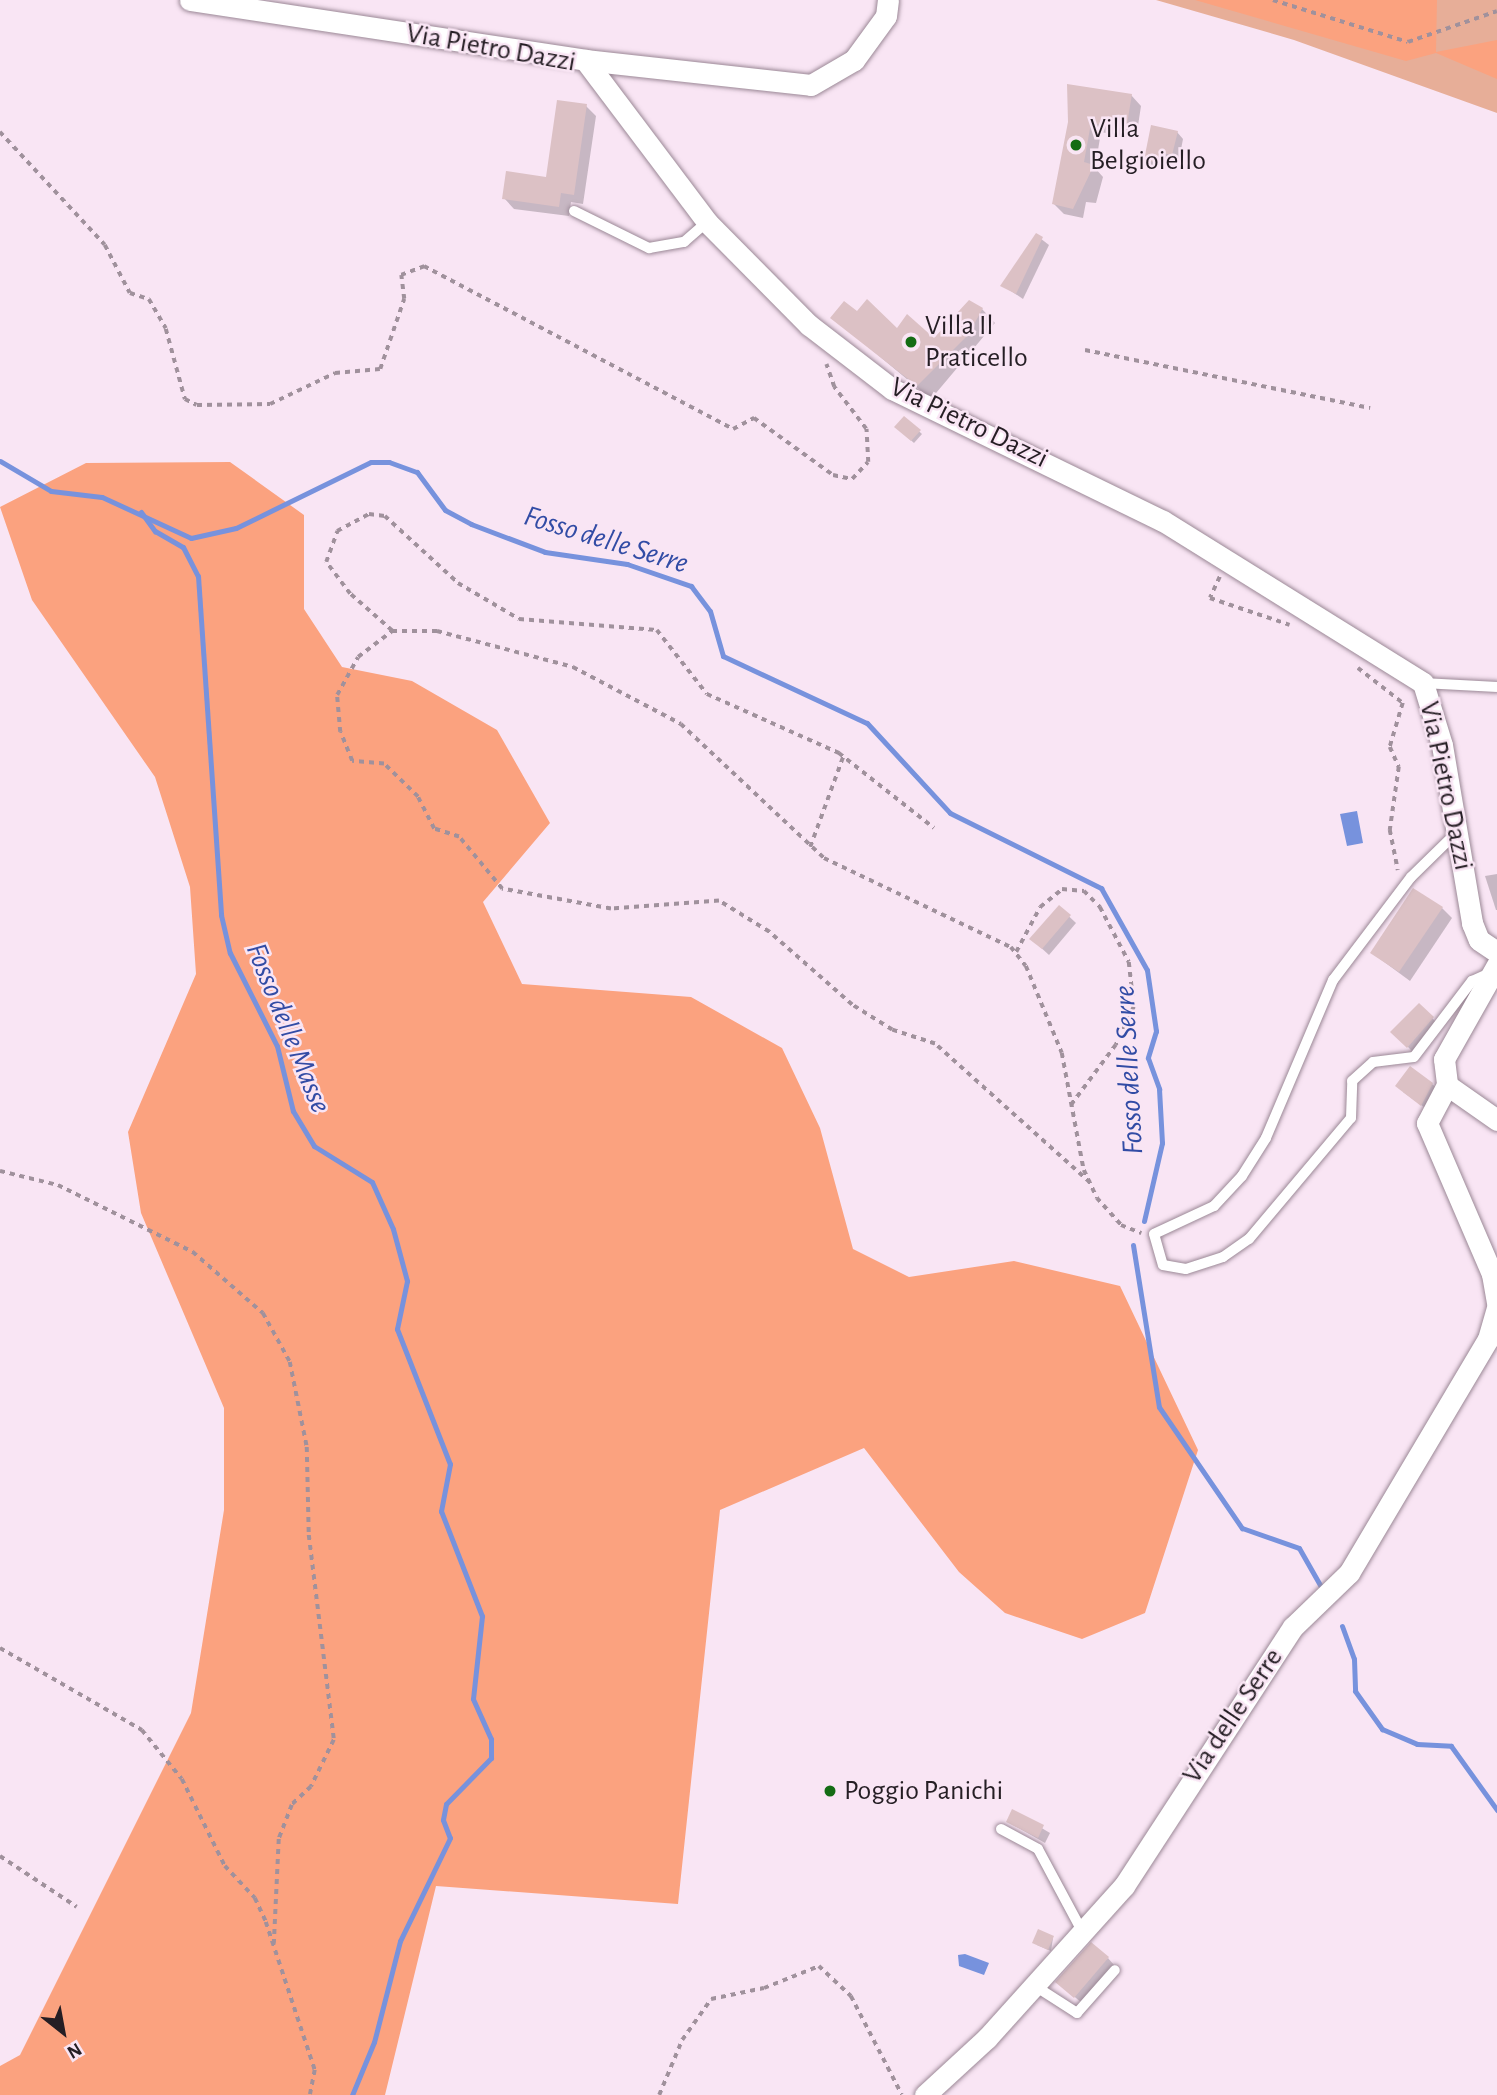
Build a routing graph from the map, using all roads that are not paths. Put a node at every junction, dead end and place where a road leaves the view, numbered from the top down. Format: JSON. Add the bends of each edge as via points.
{"nodes":[{"id":1,"x":190,"y":0,"type":"edge"},
{"id":2,"x":888,"y":0,"type":"edge"},
{"id":3,"x":585,"y":60,"type":"junction"},
{"id":4,"x":574,"y":211,"type":"dead end"},
{"id":5,"x":707,"y":222,"type":"junction"},
{"id":6,"x":1423,"y":683,"type":"junction"},
{"id":7,"x":1497,"y":687,"type":"edge"},
{"id":8,"x":1458,"y":831,"type":"junction"},
{"id":9,"x":1496,"y":963,"type":"edge"},
{"id":10,"x":1447,"y":1085,"type":"junction"},
{"id":11,"x":1497,"y":1120,"type":"edge"},
{"id":12,"x":1497,"y":1305,"type":"edge"},
{"id":13,"x":1002,"y":1829,"type":"dead end"},
{"id":14,"x":1083,"y":1933,"type":"junction"},
{"id":15,"x":1115,"y":1970,"type":"dead end"},
{"id":16,"x":1035,"y":1986,"type":"junction"},
{"id":17,"x":925,"y":2095,"type":"edge"}],
"edges":[{"from":1,"to":3,"type":"street","name":"Via Pietro Dazzi"},
{"from":2,"to":3,"type":"street","via":[[886,16],[854,60],[811,85]]},
{"from":3,"to":5,"type":"street","name":"Via Pietro Dazzi"},
{"from":4,"to":5,"type":"lane","via":[[649,248],[684,242]]},
{"from":5,"to":6,"type":"street","name":"Via Pietro Dazzi","via":[[832,343],[892,388],[1088,482],[1229,559]]},
{"from":6,"to":7,"type":"lane"},
{"from":6,"to":8,"type":"street","name":"Via Pietro Dazzi"},
{"from":8,"to":9,"type":"street","name":"Via Pietro Dazzi","via":[[1472,923]]},
{"from":8,"to":9,"type":"lane","via":[[1404,887],[1333,980],[1266,1138],[1242,1176],[1214,1206],[1154,1234],[1163,1265],[1185,1269],[1223,1257],[1249,1239],[1351,1118],[1352,1081],[1373,1062],[1415,1057],[1472,981]]},
{"from":9,"to":10,"type":"street","via":[[1444,1059]]},
{"from":10,"to":11,"type":"street"},
{"from":10,"to":12,"type":"street","name":"Via delle Serre","via":[[1427,1123],[1492,1274]]},
{"from":12,"to":14,"type":"street","name":"Via delle Serre","via":[[1488,1339],[1349,1573],[1293,1627],[1124,1886]]},
{"from":13,"to":14,"type":"lane","via":[[1038,1849]]},
{"from":14,"to":16,"type":"street","name":"Via delle Serre"},
{"from":15,"to":16,"type":"lane","via":[[1077,2013]]},
{"from":16,"to":17,"type":"street","name":"Via delle Serre"}]}
